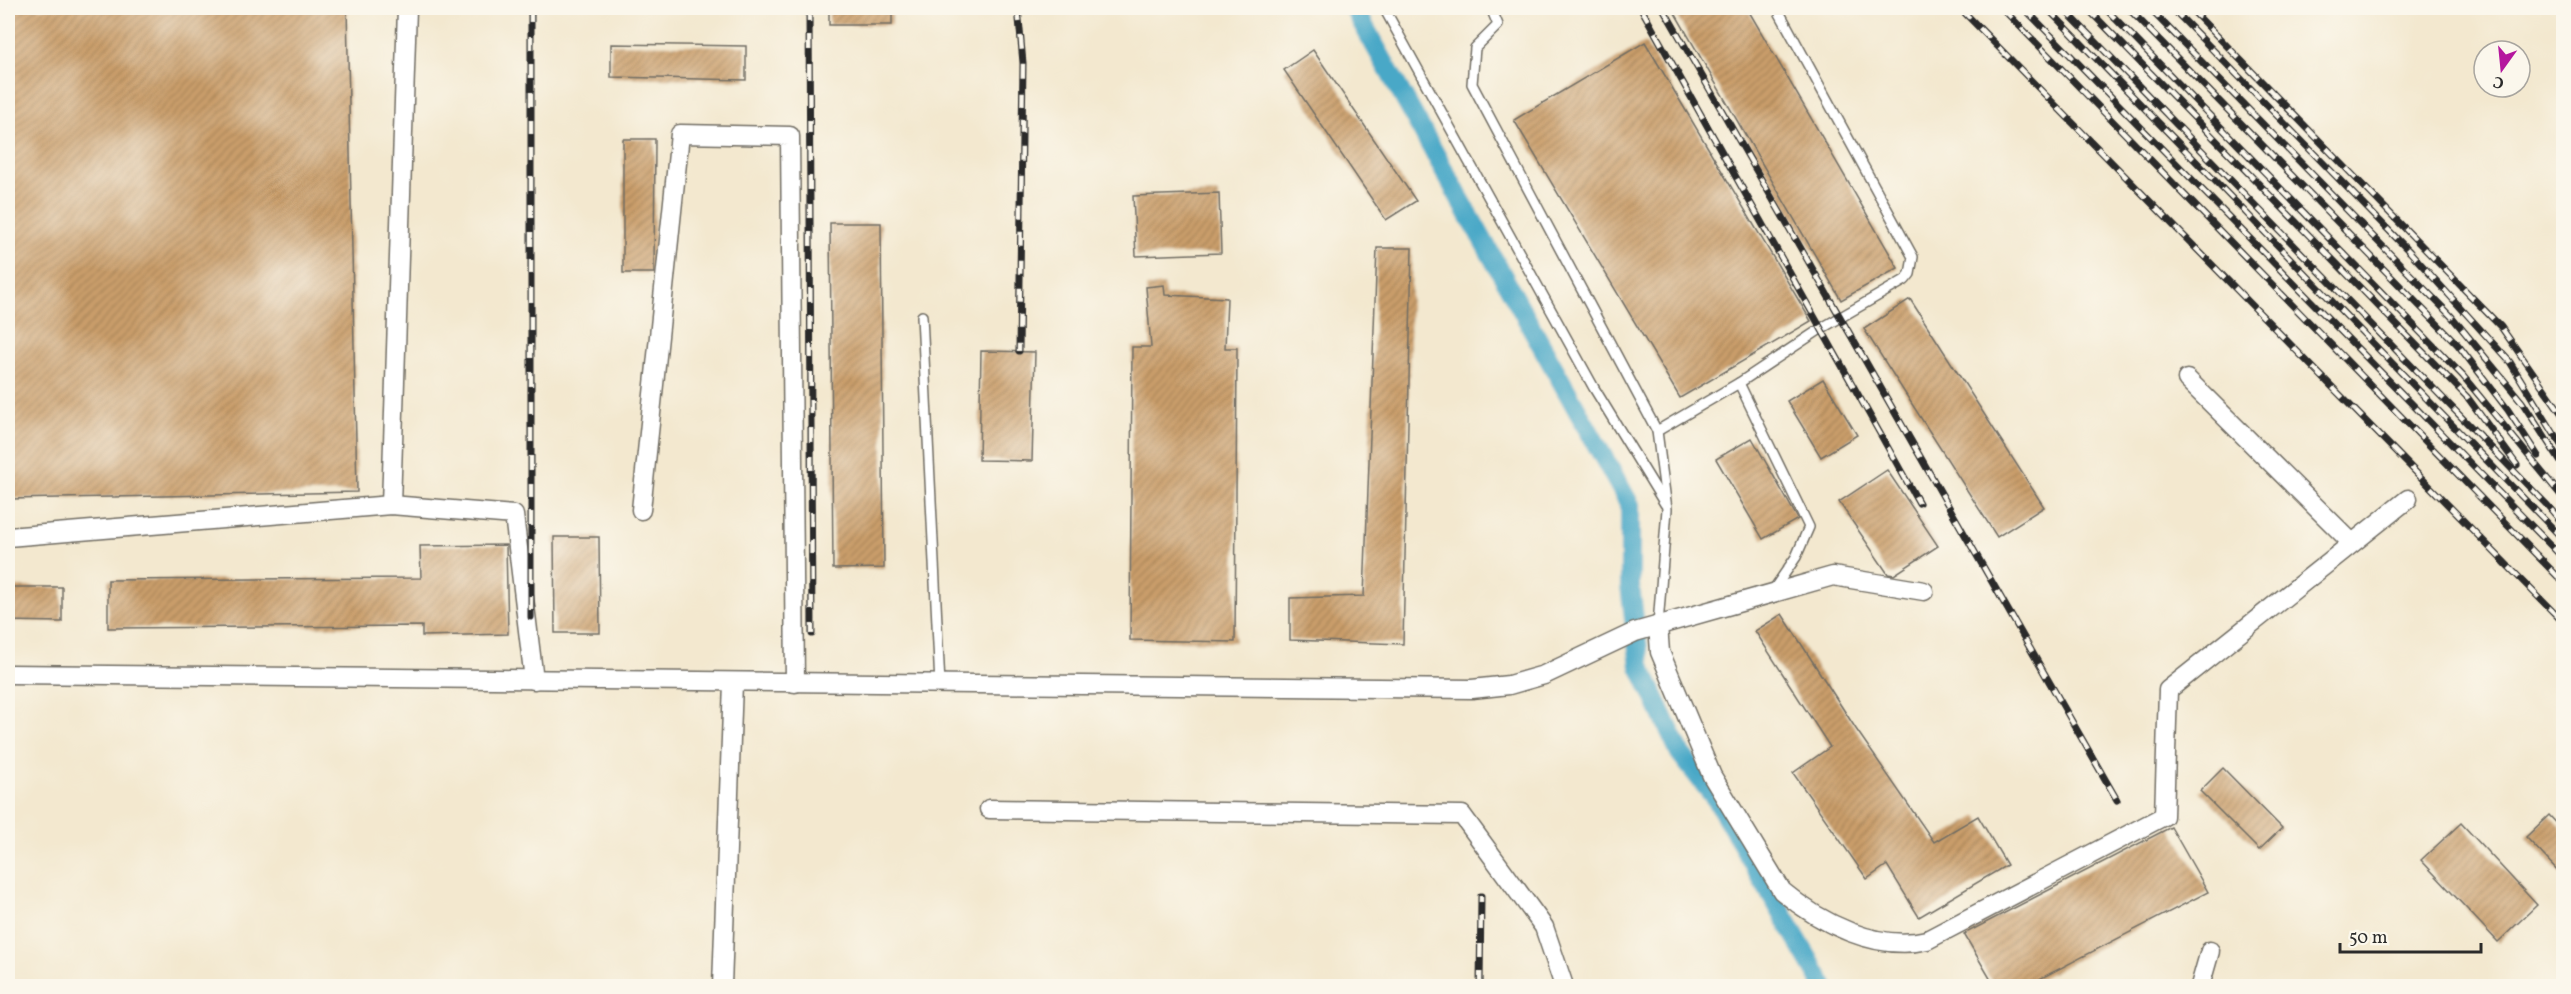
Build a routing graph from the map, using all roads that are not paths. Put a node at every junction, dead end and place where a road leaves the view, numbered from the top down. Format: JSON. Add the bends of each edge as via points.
{"nodes":[{"id":1,"x":407,"y":8,"type":"edge"},
{"id":2,"x":1384,"y":8,"type":"edge"},
{"id":3,"x":1491,"y":8,"type":"edge"},
{"id":4,"x":1777,"y":8,"type":"edge"},
{"id":5,"x":921,"y":316,"type":"dead end"},
{"id":6,"x":2187,"y":379,"type":"dead end"},
{"id":7,"x":1739,"y":383,"type":"junction"},
{"id":8,"x":1657,"y":431,"type":"junction"},
{"id":9,"x":2408,"y":499,"type":"dead end"},
{"id":10,"x":391,"y":505,"type":"junction"},
{"id":11,"x":1668,"y":509,"type":"junction"},
{"id":12,"x":641,"y":510,"type":"dead end"},
{"id":13,"x":8,"y":537,"type":"edge"},
{"id":14,"x":2352,"y":543,"type":"junction"},
{"id":15,"x":1924,"y":591,"type":"dead end"},
{"id":16,"x":1771,"y":594,"type":"junction"},
{"id":17,"x":1658,"y":625,"type":"junction"},
{"id":18,"x":8,"y":674,"type":"edge"},
{"id":19,"x":534,"y":680,"type":"junction"},
{"id":20,"x":733,"y":682,"type":"junction"},
{"id":21,"x":795,"y":683,"type":"junction"},
{"id":22,"x":940,"y":685,"type":"junction"},
{"id":23,"x":989,"y":809,"type":"dead end"},
{"id":24,"x":2210,"y":951,"type":"dead end"},
{"id":25,"x":722,"y":987,"type":"edge"},
{"id":26,"x":1564,"y":987,"type":"edge"},
{"id":27,"x":2200,"y":987,"type":"edge"}],
"edges":[{"from":1,"to":10,"type":"street"},
{"from":2,"to":11,"type":"lane","via":[[1594,388]]},
{"from":3,"to":8,"type":"lane","via":[[1498,25],[1475,48],[1472,84]]},
{"from":4,"to":7,"type":"lane","via":[[1913,257],[1905,280]]},
{"from":5,"to":22,"type":"lane"},
{"from":6,"to":14,"type":"street"},
{"from":7,"to":8,"type":"lane"},
{"from":7,"to":16,"type":"lane","via":[[1809,527],[1796,557]]},
{"from":8,"to":11,"type":"lane"},
{"from":9,"to":14,"type":"street"},
{"from":10,"to":13,"type":"street"},
{"from":10,"to":19,"type":"street","via":[[514,515]]},
{"from":11,"to":17,"type":"lane"},
{"from":12,"to":21,"type":"street","via":[[680,134],[790,136]]},
{"from":14,"to":17,"type":"street","via":[[2168,690],[2164,816],[1927,940],[1909,944],[1888,943],[1837,925],[1798,905],[1782,891],[1712,776],[1660,652]]},
{"from":15,"to":16,"type":"street","via":[[1833,576]]},
{"from":16,"to":17,"type":"street"},
{"from":17,"to":22,"type":"street","via":[[1544,675],[1509,685],[1472,689]]},
{"from":18,"to":19,"type":"street"},
{"from":19,"to":20,"type":"street"},
{"from":20,"to":21,"type":"street"},
{"from":20,"to":25,"type":"street"},
{"from":21,"to":22,"type":"street"},
{"from":23,"to":26,"type":"street","via":[[1462,815],[1544,927]]},
{"from":24,"to":27,"type":"street"}]}
